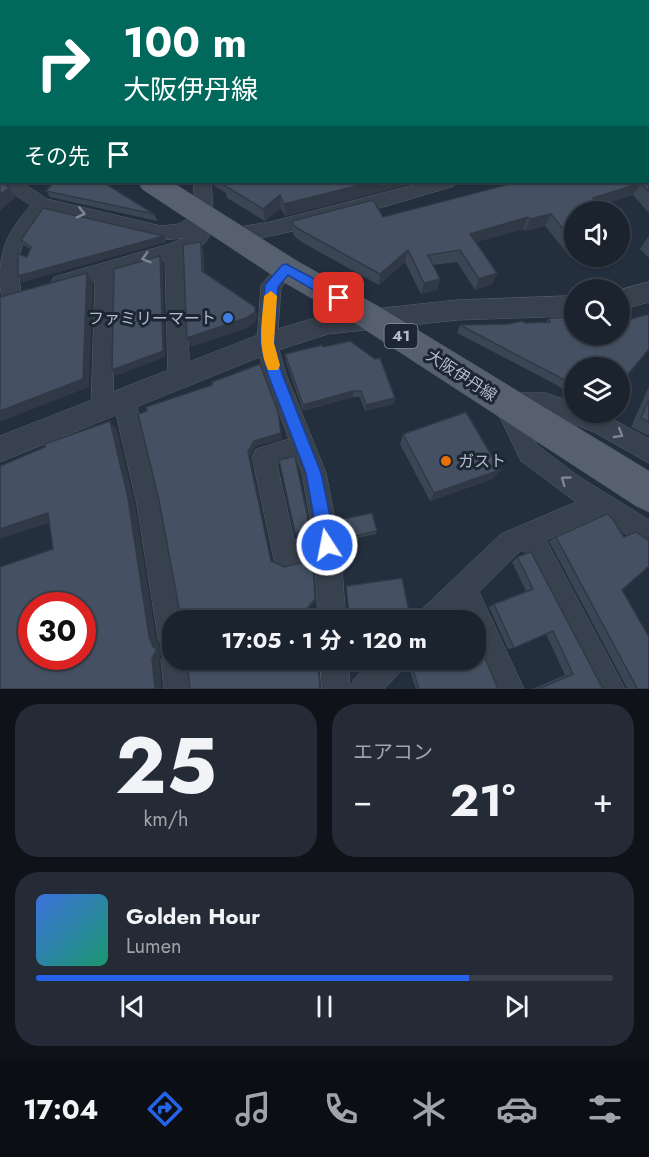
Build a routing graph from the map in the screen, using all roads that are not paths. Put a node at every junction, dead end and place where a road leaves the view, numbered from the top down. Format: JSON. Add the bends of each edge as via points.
{"nodes":[{"id":1,"x":11,"y":183,"type":"edge"},
{"id":2,"x":154,"y":183,"type":"edge"},
{"id":3,"x":202,"y":183,"type":"edge"},
{"id":4,"x":444,"y":183,"type":"edge"},
{"id":5,"x":42,"y":204,"type":"junction"},
{"id":6,"x":204,"y":216,"type":"junction"},
{"id":7,"x":234,"y":234,"type":"junction"},
{"id":8,"x":174,"y":250,"type":"junction"},
{"id":9,"x":286,"y":268,"type":"junction"},
{"id":10,"x":105,"y":270,"type":"junction"},
{"id":11,"x":649,"y":292,"type":"edge"},
{"id":12,"x":6,"y":297,"type":"edge"},
{"id":13,"x":630,"y":297,"type":"edge"},
{"id":14,"x":564,"y":306,"type":"edge"},
{"id":15,"x":372,"y":318,"type":"junction"},
{"id":16,"x":267,"y":343,"type":"junction"},
{"id":17,"x":179,"y":377,"type":"junction"},
{"id":18,"x":113,"y":403,"type":"junction"},
{"id":19,"x":504,"y":403,"type":"junction"},
{"id":20,"x":303,"y":446,"type":"junction"},
{"id":21,"x":0,"y":449,"type":"edge"},
{"id":22,"x":649,"y":452,"type":"edge"},
{"id":23,"x":649,"y":493,"type":"edge"},
{"id":24,"x":599,"y":504,"type":"junction"},
{"id":25,"x":530,"y":533,"type":"junction"},
{"id":26,"x":649,"y":535,"type":"edge"},
{"id":27,"x":327,"y":544,"type":"junction"},
{"id":28,"x":463,"y":588,"type":"junction"},
{"id":29,"x":167,"y":610,"type":"edge"},
{"id":30,"x":331,"y":610,"type":"edge"},
{"id":31,"x":441,"y":610,"type":"edge"},
{"id":32,"x":177,"y":670,"type":"edge"},
{"id":33,"x":335,"y":670,"type":"edge"},
{"id":34,"x":382,"y":670,"type":"edge"},
{"id":35,"x":178,"y":689,"type":"edge"},
{"id":36,"x":336,"y":689,"type":"edge"},
{"id":37,"x":364,"y":689,"type":"edge"},
{"id":38,"x":510,"y":689,"type":"edge"},
{"id":39,"x":611,"y":689,"type":"edge"}],
"edges":[{"from":1,"to":5,"type":"street"},
{"from":2,"to":6,"type":"main road","name":"大阪伊丹線","number":"41"},
{"from":3,"to":6,"type":"street"},
{"from":4,"to":7,"type":"street","via":[[270,229]]},
{"from":5,"to":6,"type":"street","one_way":true,"via":[[161,233],[183,231]]},
{"from":5,"to":12,"type":"street","via":[[18,233],[8,262]]},
{"from":6,"to":7,"type":"main road","name":"大阪伊丹線","number":"41"},
{"from":6,"to":8,"type":"street","via":[[197,240]]},
{"from":7,"to":9,"type":"main road","name":"大阪伊丹線","number":"41"},
{"from":8,"to":10,"type":"street","one_way":true},
{"from":8,"to":17,"type":"street"},
{"from":9,"to":15,"type":"main road","name":"大阪伊丹線","number":"41"},
{"from":9,"to":16,"type":"street","via":[[271,285]]},
{"from":10,"to":12,"type":"street"},
{"from":10,"to":18,"type":"street"},
{"from":11,"to":13,"type":"street"},
{"from":14,"to":15,"type":"street"},
{"from":15,"to":16,"type":"street","via":[[328,324]]},
{"from":15,"to":19,"type":"main road","name":"大阪伊丹線","number":"41"},
{"from":16,"to":17,"type":"street"},
{"from":16,"to":20,"type":"street"},
{"from":17,"to":18,"type":"street"},
{"from":18,"to":21,"type":"street"},
{"from":18,"to":29,"type":"street","via":[[149,505]]},
{"from":19,"to":22,"type":"street","one_way":true,"via":[[546,403],[602,424]]},
{"from":19,"to":23,"type":"main road","name":"大阪伊丹線","number":"41"},
{"from":24,"to":19,"type":"street","one_way":true,"via":[[529,453]]},
{"from":20,"to":27,"type":"street","via":[[314,473]]},
{"from":20,"to":27,"type":"street","via":[[264,457],[284,555]]},
{"from":24,"to":25,"type":"street"},
{"from":24,"to":26,"type":"street"},
{"from":25,"to":28,"type":"street","via":[[510,543]]},
{"from":25,"to":39,"type":"street"},
{"from":27,"to":30,"type":"street"},
{"from":28,"to":31,"type":"street"},
{"from":28,"to":38,"type":"street"},
{"from":32,"to":35,"type":"street"},
{"from":33,"to":36,"type":"street"},
{"from":34,"to":37,"type":"street"}]}
